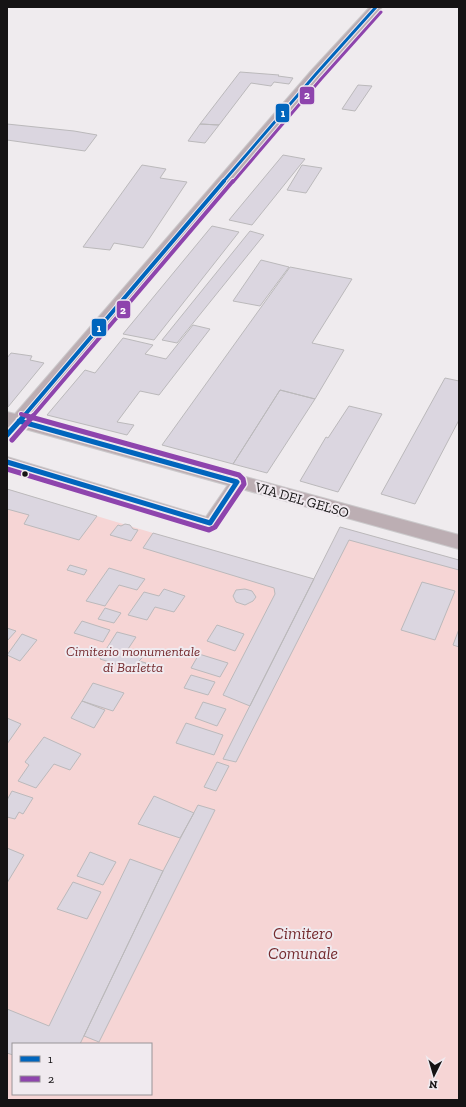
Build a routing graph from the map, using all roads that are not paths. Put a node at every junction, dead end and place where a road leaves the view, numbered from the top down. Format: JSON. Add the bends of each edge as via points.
{"nodes":[{"id":1,"x":376,"y":7,"type":"edge"},
{"id":2,"x":11,"y":425,"type":"edge"},
{"id":3,"x":7,"y":462,"type":"edge"},
{"id":4,"x":238,"y":482,"type":"junction"},
{"id":5,"x":459,"y":542,"type":"edge"}],
"edges":[{"from":1,"to":2,"type":"street"},
{"from":2,"to":4,"type":"street","name":"VIA DEL GELSO"},
{"from":3,"to":4,"type":"lane","via":[[210,523]]},
{"from":4,"to":5,"type":"street","name":"VIA DEL GELSO"}]}
